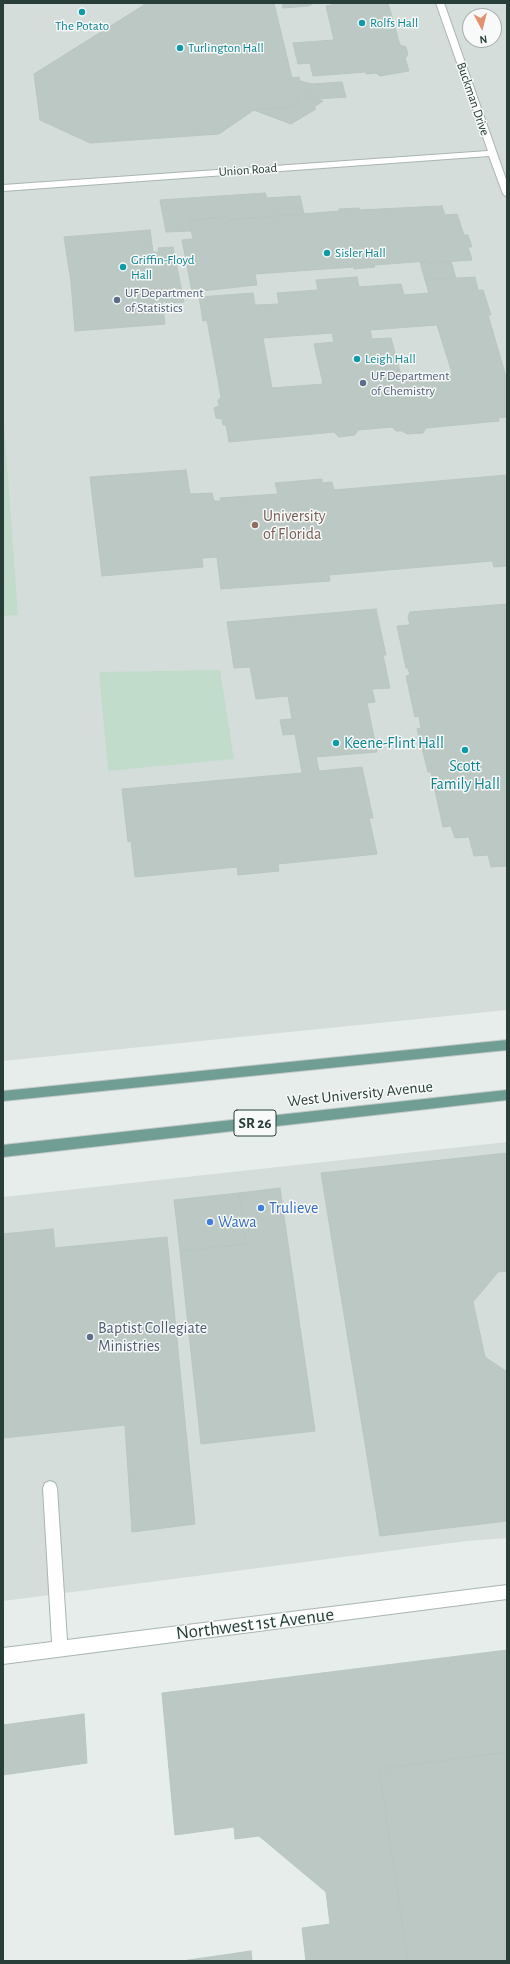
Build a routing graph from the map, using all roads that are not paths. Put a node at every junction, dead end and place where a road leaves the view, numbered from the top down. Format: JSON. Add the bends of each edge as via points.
{"nodes":[{"id":1,"x":440,"y":3,"type":"edge"},
{"id":2,"x":492,"y":153,"type":"junction"},
{"id":3,"x":3,"y":188,"type":"edge"},
{"id":4,"x":507,"y":194,"type":"edge"},
{"id":5,"x":507,"y":1045,"type":"edge"},
{"id":6,"x":507,"y":1095,"type":"edge"},
{"id":7,"x":3,"y":1096,"type":"edge"},
{"id":8,"x":3,"y":1151,"type":"edge"},
{"id":9,"x":50,"y":1488,"type":"dead end"},
{"id":10,"x":507,"y":1592,"type":"edge"},
{"id":11,"x":60,"y":1648,"type":"junction"},
{"id":12,"x":3,"y":1656,"type":"edge"}],
"edges":[{"from":1,"to":2,"type":"street","name":"Buckman Drive"},
{"from":2,"to":3,"type":"street","name":"Union Road"},
{"from":2,"to":4,"type":"street","name":"Buckman Drive"},
{"from":5,"to":7,"type":"main road"},
{"from":6,"to":8,"type":"main road","name":"West University Avenue","number":"SR 26"},
{"from":9,"to":11,"type":"street"},
{"from":10,"to":11,"type":"street","name":"Northwest 1st Avenue"},
{"from":11,"to":12,"type":"street","name":"Northwest 1st Avenue"}]}
